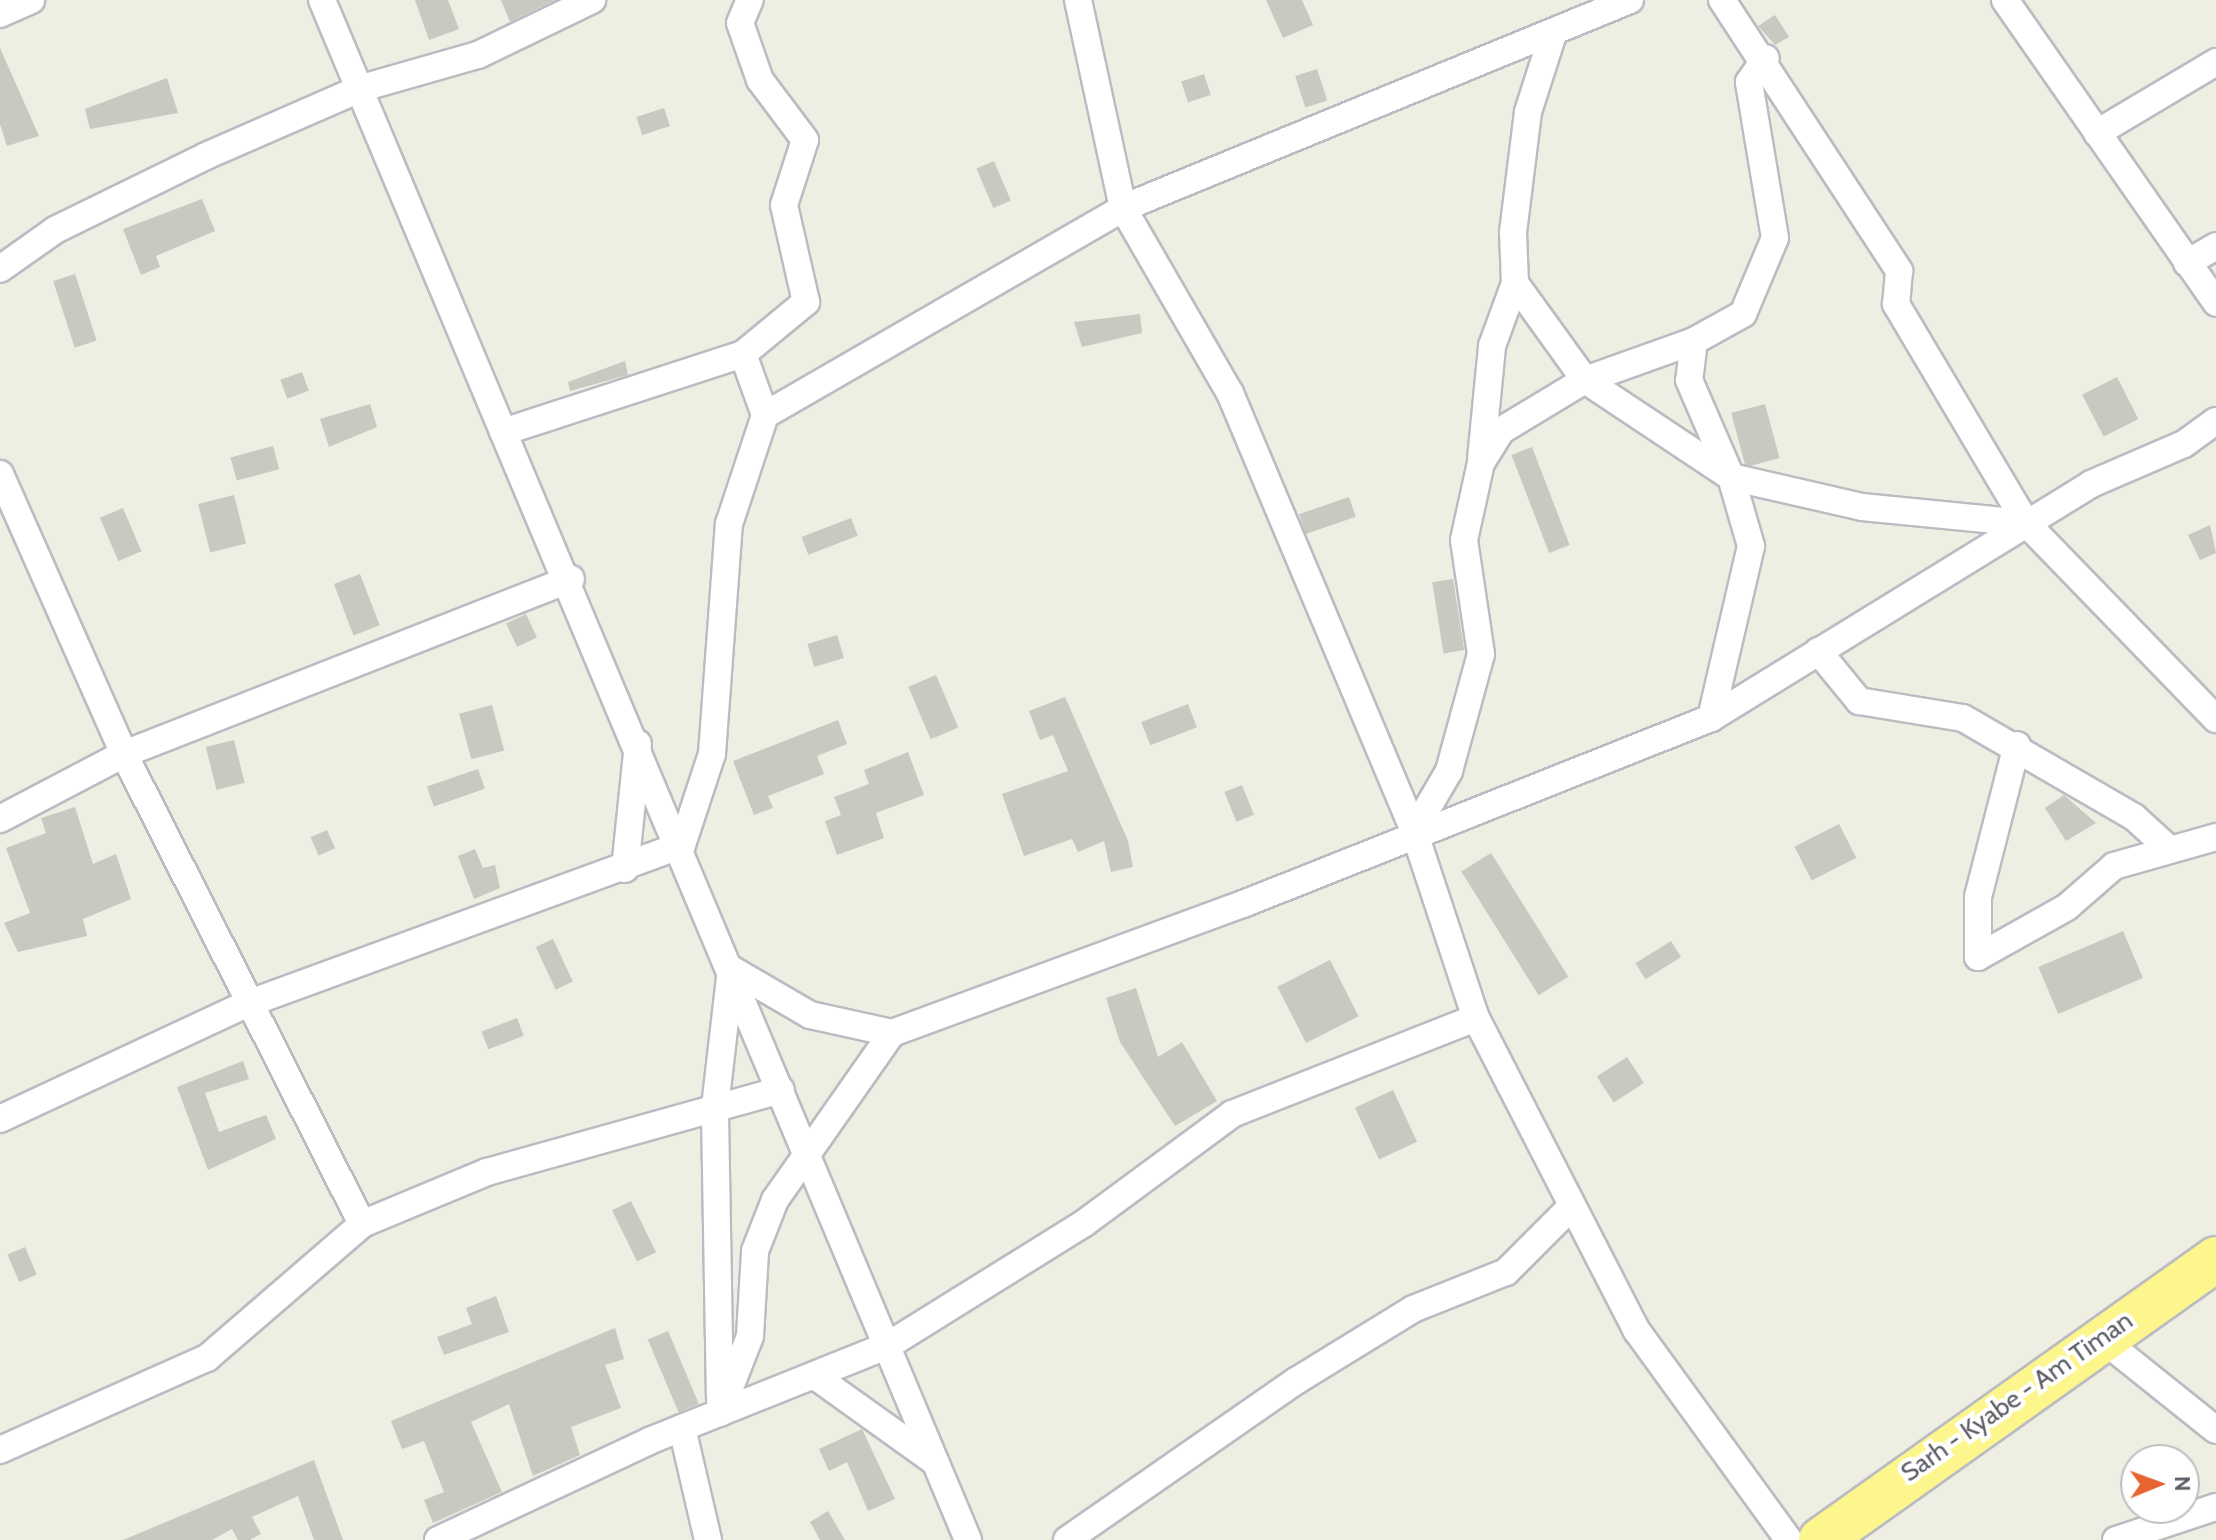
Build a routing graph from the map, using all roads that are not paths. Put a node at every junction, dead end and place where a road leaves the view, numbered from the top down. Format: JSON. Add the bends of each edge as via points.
{"nodes":[{"id":1,"x":31,"y":0,"type":"edge"},
{"id":2,"x":322,"y":0,"type":"edge"},
{"id":3,"x":592,"y":0,"type":"edge"},
{"id":4,"x":750,"y":0,"type":"edge"},
{"id":5,"x":1078,"y":0,"type":"edge"},
{"id":6,"x":1630,"y":0,"type":"edge"},
{"id":7,"x":1722,"y":0,"type":"edge"},
{"id":8,"x":2005,"y":0,"type":"edge"},
{"id":9,"x":0,"y":14,"type":"edge"},
{"id":10,"x":1553,"y":34,"type":"junction"},
{"id":11,"x":1766,"y":58,"type":"junction"},
{"id":12,"x":2216,"y":62,"type":"edge"},
{"id":13,"x":362,"y":88,"type":"junction"},
{"id":14,"x":2097,"y":133,"type":"junction"},
{"id":15,"x":1123,"y":208,"type":"junction"},
{"id":16,"x":2216,"y":246,"type":"edge"},
{"id":17,"x":2187,"y":263,"type":"junction"},
{"id":18,"x":0,"y":269,"type":"edge"},
{"id":19,"x":1515,"y":283,"type":"junction"},
{"id":20,"x":2216,"y":303,"type":"edge"},
{"id":21,"x":1694,"y":341,"type":"junction"},
{"id":22,"x":743,"y":354,"type":"junction"},
{"id":23,"x":1585,"y":380,"type":"junction"},
{"id":24,"x":765,"y":415,"type":"junction"},
{"id":25,"x":2216,"y":421,"type":"edge"},
{"id":26,"x":503,"y":432,"type":"junction"},
{"id":27,"x":1481,"y":463,"type":"junction"},
{"id":28,"x":0,"y":474,"type":"edge"},
{"id":29,"x":1731,"y":477,"type":"junction"},
{"id":30,"x":9,"y":521,"type":"edge"},
{"id":31,"x":2026,"y":523,"type":"junction"},
{"id":32,"x":571,"y":579,"type":"junction"},
{"id":33,"x":1818,"y":651,"type":"junction"},
{"id":34,"x":1711,"y":718,"type":"junction"},
{"id":35,"x":2216,"y":719,"type":"edge"},
{"id":36,"x":638,"y":740,"type":"junction"},
{"id":37,"x":2017,"y":745,"type":"junction"},
{"id":38,"x":124,"y":754,"type":"junction"},
{"id":39,"x":0,"y":819,"type":"edge"},
{"id":40,"x":1414,"y":831,"type":"junction"},
{"id":41,"x":2216,"y":837,"type":"edge"},
{"id":42,"x":682,"y":845,"type":"junction"},
{"id":43,"x":2168,"y":848,"type":"junction"},
{"id":44,"x":625,"y":869,"type":"junction"},
{"id":45,"x":731,"y":969,"type":"junction"},
{"id":46,"x":247,"y":1004,"type":"junction"},
{"id":47,"x":1476,"y":1018,"type":"junction"},
{"id":48,"x":892,"y":1033,"type":"junction"},
{"id":49,"x":781,"y":1090,"type":"junction"},
{"id":50,"x":715,"y":1107,"type":"junction"},
{"id":51,"x":0,"y":1119,"type":"edge"},
{"id":52,"x":807,"y":1151,"type":"junction"},
{"id":53,"x":1571,"y":1207,"type":"junction"},
{"id":54,"x":362,"y":1224,"type":"junction"},
{"id":55,"x":2216,"y":1259,"type":"edge"},
{"id":56,"x":2101,"y":1338,"type":"junction"},
{"id":57,"x":887,"y":1346,"type":"junction"},
{"id":58,"x":815,"y":1376,"type":"junction"},
{"id":59,"x":720,"y":1413,"type":"junction"},
{"id":60,"x":682,"y":1428,"type":"junction"},
{"id":61,"x":2216,"y":1430,"type":"edge"},
{"id":62,"x":0,"y":1450,"type":"edge"},
{"id":63,"x":935,"y":1462,"type":"junction"},
{"id":64,"x":2216,"y":1507,"type":"edge"},
{"id":65,"x":438,"y":1540,"type":"edge"},
{"id":66,"x":708,"y":1540,"type":"edge"},
{"id":67,"x":968,"y":1540,"type":"edge"},
{"id":68,"x":1067,"y":1540,"type":"edge"},
{"id":69,"x":1789,"y":1540,"type":"edge"},
{"id":70,"x":1821,"y":1540,"type":"edge"},
{"id":71,"x":2116,"y":1540,"type":"edge"}],
"edges":[{"from":1,"to":9,"type":"street"},
{"from":2,"to":13,"type":"street"},
{"from":3,"to":13,"type":"street","via":[[478,55]]},
{"from":4,"to":22,"type":"street","via":[[740,23],[760,80],[805,140],[784,205],[806,302]]},
{"from":5,"to":15,"type":"street"},
{"from":6,"to":10,"type":"street"},
{"from":7,"to":11,"type":"street"},
{"from":8,"to":14,"type":"street"},
{"from":10,"to":15,"type":"street","via":[[1404,88]]},
{"from":10,"to":19,"type":"street","via":[[1528,112],[1513,232]]},
{"from":11,"to":21,"type":"street","via":[[1749,82],[1775,238],[1743,314]]},
{"from":11,"to":31,"type":"street","via":[[1899,271],[1896,304]]},
{"from":12,"to":14,"type":"street"},
{"from":13,"to":18,"type":"street","via":[[55,230]]},
{"from":13,"to":26,"type":"street"},
{"from":14,"to":17,"type":"street"},
{"from":15,"to":24,"type":"street"},
{"from":15,"to":40,"type":"street","via":[[1230,393]]},
{"from":16,"to":17,"type":"street"},
{"from":17,"to":20,"type":"street"},
{"from":19,"to":23,"type":"street"},
{"from":19,"to":27,"type":"street","via":[[1492,346]]},
{"from":21,"to":23,"type":"street"},
{"from":21,"to":29,"type":"street","via":[[1689,380]]},
{"from":22,"to":24,"type":"street"},
{"from":22,"to":26,"type":"street","via":[[640,382]]},
{"from":23,"to":27,"type":"street","via":[[1502,430]]},
{"from":23,"to":29,"type":"street"},
{"from":24,"to":42,"type":"street","via":[[729,524],[712,754]]},
{"from":25,"to":31,"type":"street"},
{"from":26,"to":32,"type":"street"},
{"from":27,"to":40,"type":"street","via":[[1464,540],[1481,654],[1449,771]]},
{"from":28,"to":30,"type":"street"},
{"from":29,"to":31,"type":"street","via":[[1862,507]]},
{"from":29,"to":34,"type":"street","via":[[1751,546]]},
{"from":30,"to":38,"type":"street"},
{"from":31,"to":33,"type":"street"},
{"from":31,"to":35,"type":"street"},
{"from":32,"to":36,"type":"street"},
{"from":32,"to":38,"type":"street"},
{"from":33,"to":34,"type":"street"},
{"from":33,"to":37,"type":"street","via":[[1859,701],[1963,718]]},
{"from":34,"to":40,"type":"street"},
{"from":36,"to":42,"type":"street"},
{"from":36,"to":44,"type":"street"},
{"from":37,"to":43,"type":"street","via":[[2134,817]]},
{"from":37,"to":43,"type":"street","via":[[1978,897],[1978,957],[2067,907],[2114,866]]},
{"from":38,"to":39,"type":"street"},
{"from":38,"to":46,"type":"street"},
{"from":40,"to":47,"type":"street"},
{"from":40,"to":48,"type":"street","via":[[1243,904]]},
{"from":41,"to":43,"type":"street"},
{"from":42,"to":44,"type":"street"},
{"from":42,"to":45,"type":"street"},
{"from":44,"to":46,"type":"street"},
{"from":45,"to":48,"type":"street","via":[[810,1015]]},
{"from":45,"to":49,"type":"street"},
{"from":45,"to":50,"type":"street"},
{"from":46,"to":51,"type":"street"},
{"from":46,"to":54,"type":"street"},
{"from":47,"to":53,"type":"street"},
{"from":47,"to":57,"type":"street","via":[[1232,1114],[1083,1224]]},
{"from":48,"to":52,"type":"street"},
{"from":49,"to":50,"type":"street"},
{"from":49,"to":52,"type":"street"},
{"from":50,"to":54,"type":"street","via":[[487,1172]]},
{"from":50,"to":59,"type":"street"},
{"from":52,"to":57,"type":"street"},
{"from":52,"to":59,"type":"street","via":[[755,1251],[750,1336]]},
{"from":53,"to":68,"type":"street","via":[[1506,1272],[1413,1309],[1296,1381]]},
{"from":53,"to":69,"type":"street","via":[[1637,1331]]},
{"from":54,"to":62,"type":"street","via":[[207,1358]]},
{"from":55,"to":56,"type":"highway","name":"Sarh - Kyabe - Am Timan"},
{"from":56,"to":61,"type":"street"},
{"from":56,"to":70,"type":"highway","name":"Sarh - Kyabe - Am Timan"},
{"from":57,"to":58,"type":"street"},
{"from":57,"to":63,"type":"street"},
{"from":58,"to":59,"type":"street"},
{"from":58,"to":63,"type":"street"},
{"from":59,"to":60,"type":"street"},
{"from":60,"to":65,"type":"street"},
{"from":60,"to":66,"type":"street"},
{"from":63,"to":67,"type":"street"},
{"from":64,"to":71,"type":"street"}]}
